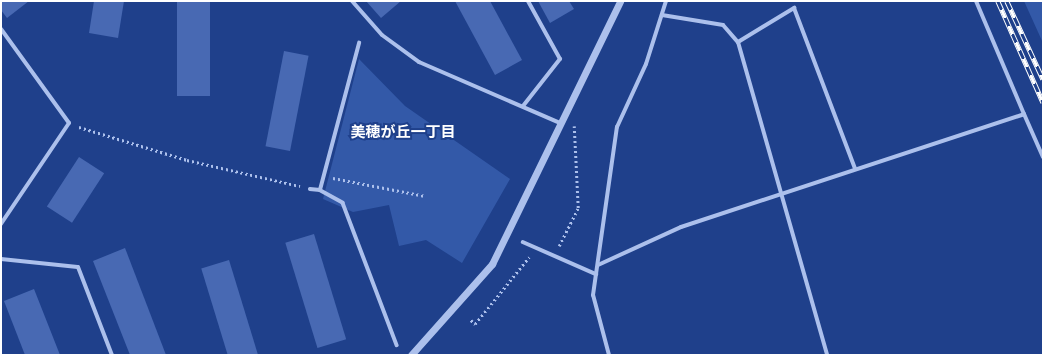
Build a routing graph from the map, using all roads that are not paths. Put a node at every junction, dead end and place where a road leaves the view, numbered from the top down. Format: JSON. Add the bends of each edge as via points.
{"nodes":[{"id":1,"x":352,"y":1,"type":"edge"},
{"id":2,"x":528,"y":1,"type":"edge"},
{"id":3,"x":620,"y":1,"type":"edge"},
{"id":4,"x":666,"y":1,"type":"edge"},
{"id":5,"x":976,"y":1,"type":"edge"},
{"id":6,"x":662,"y":15,"type":"junction"},
{"id":7,"x":1,"y":29,"type":"edge"},
{"id":8,"x":738,"y":42,"type":"junction"},
{"id":9,"x":359,"y":43,"type":"dead end"},
{"id":10,"x":523,"y":106,"type":"junction"},
{"id":11,"x":1024,"y":114,"type":"junction"},
{"id":12,"x":560,"y":123,"type":"junction"},
{"id":13,"x":1043,"y":157,"type":"edge"},
{"id":14,"x":855,"y":168,"type":"junction"},
{"id":15,"x":310,"y":189,"type":"road end"},
{"id":16,"x":320,"y":190,"type":"junction"},
{"id":17,"x":780,"y":194,"type":"junction"},
{"id":18,"x":1,"y":224,"type":"edge"},
{"id":19,"x":523,"y":242,"type":"dead end"},
{"id":20,"x":1,"y":259,"type":"edge"},
{"id":21,"x":598,"y":265,"type":"junction"},
{"id":22,"x":596,"y":274,"type":"junction"},
{"id":23,"x":397,"y":345,"type":"dead end"},
{"id":24,"x":112,"y":355,"type":"edge"},
{"id":25,"x":411,"y":355,"type":"edge"},
{"id":26,"x":609,"y":355,"type":"edge"},
{"id":27,"x":827,"y":355,"type":"edge"}],
"edges":[{"from":1,"to":10,"type":"street","via":[[382,35],[419,62]]},
{"from":2,"to":10,"type":"street","via":[[560,59]]},
{"from":3,"to":12,"type":"street"},
{"from":4,"to":6,"type":"street"},
{"from":5,"to":11,"type":"street"},
{"from":6,"to":8,"type":"street","via":[[723,25]]},
{"from":6,"to":21,"type":"street","via":[[646,64],[617,126]]},
{"from":7,"to":18,"type":"street","via":[[69,124]]},
{"from":8,"to":14,"type":"street","via":[[794,8]]},
{"from":8,"to":17,"type":"street"},
{"from":9,"to":16,"type":"street"},
{"from":10,"to":12,"type":"street"},
{"from":11,"to":13,"type":"street"},
{"from":11,"to":14,"type":"street"},
{"from":12,"to":25,"type":"street","via":[[492,264]]},
{"from":14,"to":17,"type":"street"},
{"from":15,"to":16,"type":"street"},
{"from":16,"to":23,"type":"street","via":[[343,203]]},
{"from":17,"to":21,"type":"street","via":[[681,227]]},
{"from":17,"to":27,"type":"street"},
{"from":19,"to":22,"type":"street"},
{"from":20,"to":24,"type":"street","via":[[78,267]]},
{"from":21,"to":22,"type":"street"},
{"from":22,"to":26,"type":"street","via":[[593,295]]}]}
